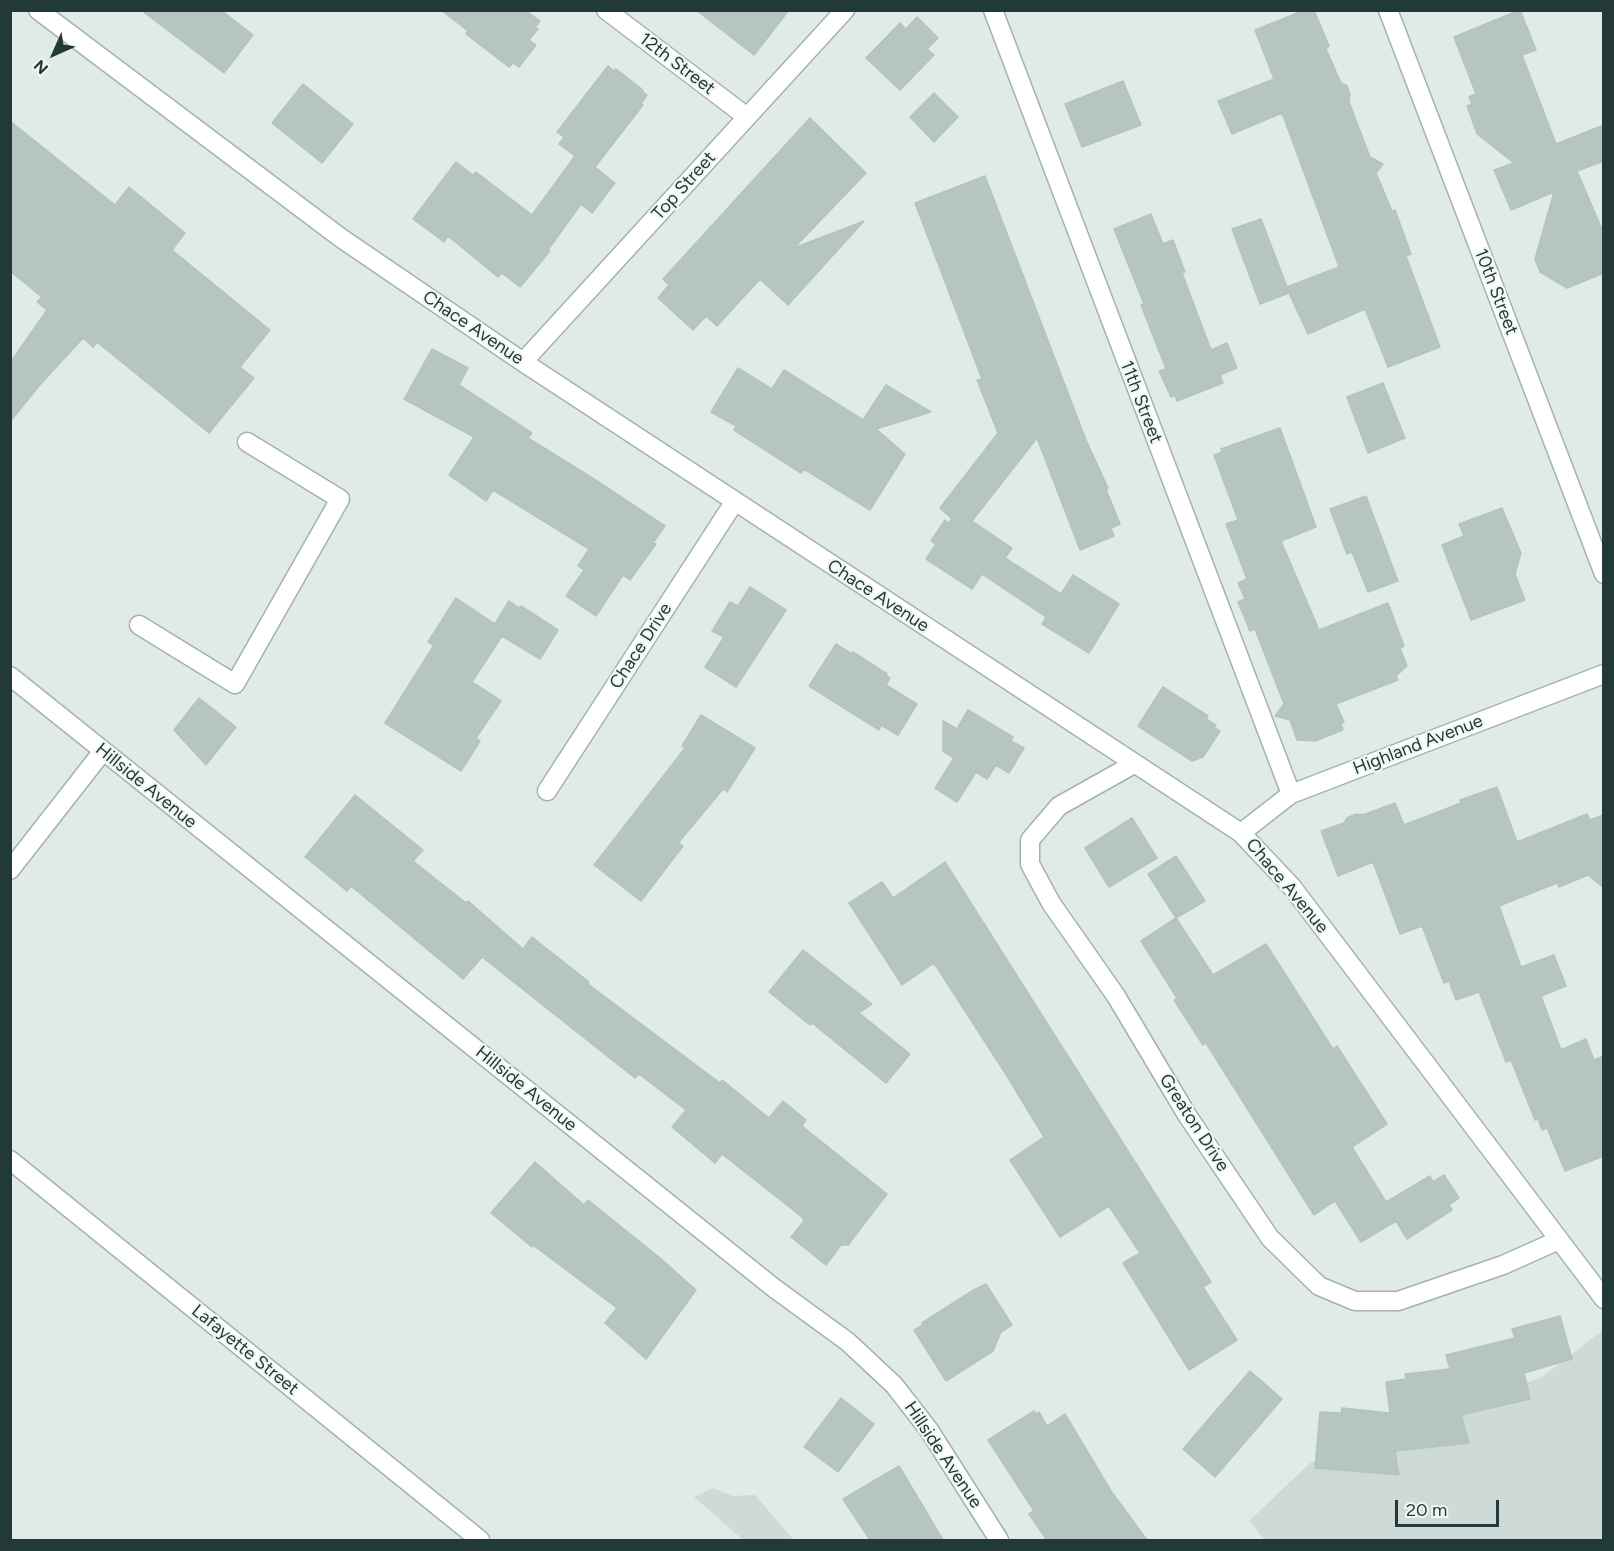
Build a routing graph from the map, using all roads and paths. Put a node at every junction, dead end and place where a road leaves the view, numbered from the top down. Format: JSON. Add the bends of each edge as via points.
{"nodes":[{"id":1,"x":38,"y":10,"type":"edge"},
{"id":2,"x":606,"y":10,"type":"edge"},
{"id":3,"x":845,"y":10,"type":"edge"},
{"id":4,"x":993,"y":10,"type":"edge"},
{"id":5,"x":1388,"y":10,"type":"edge"},
{"id":6,"x":747,"y":117,"type":"junction"},
{"id":7,"x":523,"y":362,"type":"junction"},
{"id":8,"x":247,"y":442,"type":"dead end"},
{"id":9,"x":735,"y":501,"type":"junction"},
{"id":10,"x":1604,"y":573,"type":"edge"},
{"id":11,"x":139,"y":625,"type":"dead end"},
{"id":12,"x":1604,"y":674,"type":"edge"},
{"id":13,"x":10,"y":676,"type":"edge"},
{"id":14,"x":103,"y":752,"type":"junction"},
{"id":15,"x":1134,"y":764,"type":"junction"},
{"id":16,"x":547,"y":791,"type":"dead end"},
{"id":17,"x":1291,"y":794,"type":"junction"},
{"id":18,"x":1241,"y":833,"type":"junction"},
{"id":19,"x":10,"y":870,"type":"edge"},
{"id":20,"x":10,"y":1160,"type":"edge"},
{"id":21,"x":1559,"y":1240,"type":"junction"},
{"id":22,"x":1604,"y":1299,"type":"edge"},
{"id":23,"x":480,"y":1540,"type":"edge"},
{"id":24,"x":999,"y":1540,"type":"edge"}],
"edges":[{"from":1,"to":7,"type":"street","name":"Chace Avenue","via":[[330,230]]},
{"from":2,"to":6,"type":"street","name":"12th Street"},
{"from":3,"to":6,"type":"street","name":"Top Street"},
{"from":4,"to":17,"type":"street","name":"11th Street"},
{"from":5,"to":10,"type":"street","name":"10th Street"},
{"from":6,"to":7,"type":"street","name":"Top Street"},
{"from":7,"to":9,"type":"street","name":"Chace Avenue"},
{"from":8,"to":11,"type":"street","via":[[340,499],[235,684]]},
{"from":9,"to":15,"type":"street","name":"Chace Avenue"},
{"from":9,"to":16,"type":"street","name":"Chace Drive"},
{"from":12,"to":17,"type":"street","name":"Highland Avenue"},
{"from":13,"to":14,"type":"street","name":"Hillside Avenue"},
{"from":14,"to":19,"type":"street"},
{"from":14,"to":24,"type":"street","name":"Hillside Avenue","via":[[766,1281],[848,1342],[894,1385],[929,1430]]},
{"from":15,"to":18,"type":"street","name":"Chace Avenue"},
{"from":15,"to":21,"type":"street","name":"Greaton Drive","via":[[1059,806],[1030,840],[1030,864],[1050,903],[1116,996],[1187,1115],[1270,1238],[1319,1287],[1355,1301],[1398,1300],[1503,1265]]},
{"from":17,"to":18,"type":"street","name":"Highland Avenue"},
{"from":18,"to":21,"type":"street","name":"Chace Avenue","via":[[1292,887]]},
{"from":20,"to":23,"type":"street","name":"Lafayette Street"},
{"from":21,"to":22,"type":"street","name":"Chace Avenue"}]}
